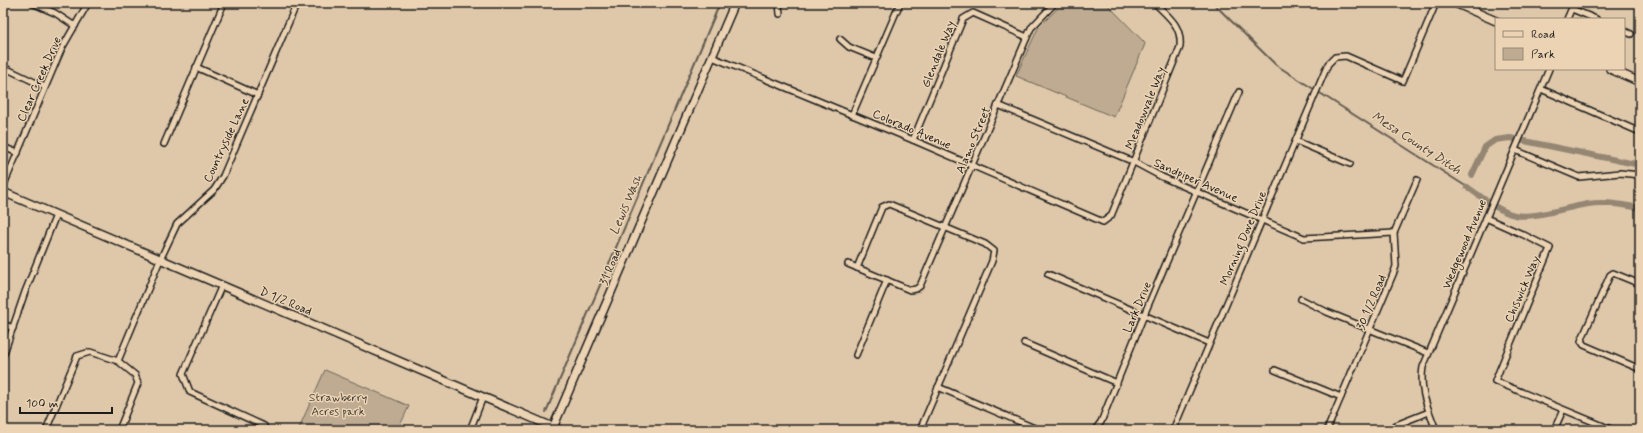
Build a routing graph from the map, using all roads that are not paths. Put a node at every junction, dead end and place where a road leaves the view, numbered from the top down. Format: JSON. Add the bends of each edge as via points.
{"nodes":[{"id":1,"x":32,"y":3,"type":"edge"},
{"id":2,"x":88,"y":3,"type":"edge"},
{"id":3,"x":224,"y":3,"type":"edge"},
{"id":4,"x":297,"y":3,"type":"edge"},
{"id":5,"x":735,"y":3,"type":"edge"},
{"id":6,"x":779,"y":3,"type":"edge"},
{"id":7,"x":900,"y":3,"type":"edge"},
{"id":8,"x":1055,"y":3,"type":"edge"},
{"id":9,"x":1155,"y":3,"type":"edge"},
{"id":10,"x":1436,"y":3,"type":"edge"},
{"id":11,"x":1455,"y":3,"type":"edge"},
{"id":12,"x":1574,"y":3,"type":"edge"},
{"id":13,"x":1572,"y":9,"type":"junction"},
{"id":14,"x":780,"y":14,"type":"dead end"},
{"id":15,"x":1568,"y":18,"type":"edge"},
{"id":16,"x":1594,"y":18,"type":"edge"},
{"id":17,"x":1495,"y":20,"type":"edge"},
{"id":18,"x":75,"y":26,"type":"junction"},
{"id":19,"x":1625,"y":31,"type":"edge"},
{"id":20,"x":1632,"y":34,"type":"dead end"},
{"id":21,"x":1027,"y":37,"type":"junction"},
{"id":22,"x":840,"y":39,"type":"dead end"},
{"id":23,"x":712,"y":57,"type":"junction"},
{"id":24,"x":876,"y":58,"type":"junction"},
{"id":25,"x":3,"y":67,"type":"edge"},
{"id":26,"x":196,"y":67,"type":"junction"},
{"id":27,"x":1549,"y":70,"type":"edge"},
{"id":28,"x":1612,"y":70,"type":"edge"},
{"id":29,"x":1640,"y":82,"type":"edge"},
{"id":30,"x":46,"y":87,"type":"junction"},
{"id":31,"x":1541,"y":89,"type":"junction"},
{"id":32,"x":1239,"y":92,"type":"dead end"},
{"id":33,"x":258,"y":95,"type":"junction"},
{"id":34,"x":998,"y":105,"type":"junction"},
{"id":35,"x":852,"y":115,"type":"junction"},
{"id":36,"x":1640,"y":132,"type":"edge"},
{"id":37,"x":913,"y":140,"type":"junction"},
{"id":38,"x":1296,"y":141,"type":"junction"},
{"id":39,"x":164,"y":144,"type":"dead end"},
{"id":40,"x":3,"y":147,"type":"edge"},
{"id":41,"x":1515,"y":150,"type":"junction"},
{"id":42,"x":18,"y":153,"type":"junction"},
{"id":43,"x":1134,"y":162,"type":"junction"},
{"id":44,"x":1350,"y":164,"type":"dead end"},
{"id":45,"x":972,"y":166,"type":"junction"},
{"id":46,"x":1640,"y":175,"type":"edge"},
{"id":47,"x":1417,"y":180,"type":"dead end"},
{"id":48,"x":3,"y":187,"type":"edge"},
{"id":49,"x":3,"y":192,"type":"edge"},
{"id":50,"x":1196,"y":192,"type":"junction"},
{"id":51,"x":56,"y":215,"type":"junction"},
{"id":52,"x":1486,"y":218,"type":"junction"},
{"id":53,"x":1262,"y":220,"type":"junction"},
{"id":54,"x":1103,"y":222,"type":"joint"},
{"id":55,"x":946,"y":227,"type":"junction"},
{"id":56,"x":1394,"y":233,"type":"junction"},
{"id":57,"x":160,"y":260,"type":"junction"},
{"id":58,"x":848,"y":264,"type":"dead end"},
{"id":59,"x":857,"y":268,"type":"junction"},
{"id":60,"x":1048,"y":274,"type":"dead end"},
{"id":61,"x":887,"y":280,"type":"junction"},
{"id":62,"x":1640,"y":284,"type":"edge"},
{"id":63,"x":222,"y":285,"type":"junction"},
{"id":64,"x":1301,"y":299,"type":"dead end"},
{"id":65,"x":1144,"y":315,"type":"junction"},
{"id":66,"x":3,"y":324,"type":"edge"},
{"id":67,"x":13,"y":328,"type":"junction"},
{"id":68,"x":1370,"y":330,"type":"junction"},
{"id":69,"x":1024,"y":343,"type":"dead end"},
{"id":70,"x":1209,"y":343,"type":"junction"},
{"id":71,"x":1428,"y":353,"type":"junction"},
{"id":72,"x":856,"y":355,"type":"dead end"},
{"id":73,"x":3,"y":356,"type":"edge"},
{"id":74,"x":118,"y":360,"type":"junction"},
{"id":75,"x":1640,"y":369,"type":"edge"},
{"id":76,"x":1275,"y":370,"type":"dead end"},
{"id":77,"x":1117,"y":383,"type":"junction"},
{"id":78,"x":938,"y":387,"type":"junction"},
{"id":79,"x":483,"y":397,"type":"junction"},
{"id":80,"x":1341,"y":397,"type":"junction"},
{"id":81,"x":1563,"y":410,"type":"junction"},
{"id":82,"x":1429,"y":412,"type":"junction"},
{"id":83,"x":1396,"y":425,"type":"dead end"},
{"id":84,"x":555,"y":429,"type":"edge"},
{"id":85,"x":46,"y":430,"type":"edge"},
{"id":86,"x":118,"y":430,"type":"edge"},
{"id":87,"x":262,"y":430,"type":"edge"},
{"id":88,"x":470,"y":430,"type":"edge"},
{"id":89,"x":920,"y":430,"type":"edge"},
{"id":90,"x":1039,"y":430,"type":"edge"},
{"id":91,"x":1096,"y":430,"type":"edge"},
{"id":92,"x":1173,"y":430,"type":"edge"},
{"id":93,"x":1327,"y":430,"type":"edge"},
{"id":94,"x":1436,"y":430,"type":"edge"},
{"id":95,"x":1554,"y":430,"type":"edge"},
{"id":96,"x":1613,"y":430,"type":"edge"}],
"edges":[{"from":1,"to":18,"type":"street","via":[[55,13]]},
{"from":2,"to":18,"type":"street","name":"Clear Creek Drive"},
{"from":3,"to":26,"type":"street"},
{"from":4,"to":33,"type":"street","name":"Countryside Lane"},
{"from":5,"to":23,"type":"main road","name":"31 Road"},
{"from":6,"to":14,"type":"street"},
{"from":7,"to":24,"type":"street"},
{"from":8,"to":21,"type":"street","name":"Alamo Street","via":[[1034,25]]},
{"from":9,"to":43,"type":"street","name":"Meadowvale Way","via":[[1176,24],[1181,36],[1180,47]]},
{"from":10,"to":38,"type":"street","name":"Morning Dove Drive","via":[[1402,81],[1346,56],[1335,57],[1328,64]]},
{"from":11,"to":17,"type":"main road"},
{"from":12,"to":13,"type":"street"},
{"from":13,"to":15,"type":"street"},
{"from":13,"to":16,"type":"street"},
{"from":18,"to":30,"type":"street","name":"Clear Creek Drive","via":[[62,48]]},
{"from":19,"to":20,"type":"street"},
{"from":21,"to":34,"type":"street","name":"Alamo Street"},
{"from":21,"to":37,"type":"street","name":"Glendale Way","via":[[973,13],[963,19]]},
{"from":22,"to":24,"type":"street","via":[[849,47]]},
{"from":23,"to":35,"type":"street","name":"Colorado Avenue"},
{"from":23,"to":84,"type":"main road","name":"31 Road"},
{"from":24,"to":35,"type":"street"},
{"from":25,"to":30,"type":"street"},
{"from":26,"to":33,"type":"street"},
{"from":26,"to":39,"type":"street"},
{"from":27,"to":31,"type":"street","name":"Wedgewood Avenue"},
{"from":28,"to":29,"type":"main road"},
{"from":30,"to":42,"type":"street","name":"Clear Creek Drive"},
{"from":31,"to":36,"type":"street"},
{"from":31,"to":41,"type":"street","name":"Wedgewood Avenue"},
{"from":32,"to":50,"type":"street","name":"Lark Drive"},
{"from":33,"to":57,"type":"street","name":"Countryside Lane","via":[[219,184],[177,224]]},
{"from":34,"to":43,"type":"street","name":"Sandpiper Avenue"},
{"from":34,"to":45,"type":"street","name":"Alamo Street"},
{"from":35,"to":37,"type":"street","name":"Colorado Avenue"},
{"from":37,"to":45,"type":"street","name":"Colorado Avenue"},
{"from":38,"to":44,"type":"street"},
{"from":38,"to":53,"type":"street","name":"Morning Dove Drive"},
{"from":40,"to":42,"type":"street"},
{"from":41,"to":46,"type":"street","via":[[1579,177],[1620,173]]},
{"from":41,"to":52,"type":"street","name":"Wedgewood Avenue"},
{"from":42,"to":48,"type":"street","name":"Clear Creek Drive"},
{"from":43,"to":50,"type":"street","name":"Sandpiper Avenue","via":[[1162,178]]},
{"from":43,"to":54,"type":"street","name":"Meadowvale Way","via":[[1111,216]]},
{"from":45,"to":54,"type":"street","name":"Colorado Avenue"},
{"from":45,"to":55,"type":"street","name":"Alamo Street"},
{"from":47,"to":56,"type":"street","name":"30 1/2 Road"},
{"from":49,"to":51,"type":"main road","name":"D 1/2 Road"},
{"from":50,"to":53,"type":"street","name":"Sandpiper Avenue"},
{"from":50,"to":65,"type":"street","name":"Lark Drive"},
{"from":51,"to":57,"type":"main road","name":"D 1/2 Road"},
{"from":51,"to":67,"type":"street"},
{"from":52,"to":71,"type":"street","name":"Wedgewood Avenue"},
{"from":52,"to":81,"type":"street","name":"Chiswick Way","via":[[1550,248],[1495,381]]},
{"from":53,"to":56,"type":"street","name":"Sandpiper Avenue","via":[[1304,238]]},
{"from":53,"to":70,"type":"street","name":"Morning Dove Drive"},
{"from":55,"to":59,"type":"street","via":[[887,204],[882,207]]},
{"from":55,"to":61,"type":"street","name":"Alamo Street","via":[[921,284],[916,289],[910,290]]},
{"from":55,"to":78,"type":"street","via":[[985,244],[994,251]]},
{"from":56,"to":68,"type":"street","name":"30 1/2 Road","via":[[1396,266]]},
{"from":57,"to":63,"type":"main road","name":"D 1/2 Road"},
{"from":57,"to":74,"type":"street","name":"Countryside Lane"},
{"from":58,"to":59,"type":"street"},
{"from":59,"to":61,"type":"street"},
{"from":60,"to":65,"type":"street"},
{"from":61,"to":72,"type":"street"},
{"from":62,"to":75,"type":"street","via":[[1613,273],[1610,275],[1582,341],[1584,345]]},
{"from":63,"to":79,"type":"main road","name":"D 1/2 Road"},
{"from":63,"to":87,"type":"street","via":[[183,374],[190,392],[264,426]]},
{"from":64,"to":68,"type":"street"},
{"from":65,"to":70,"type":"street"},
{"from":65,"to":77,"type":"street","name":"Lark Drive"},
{"from":66,"to":67,"type":"street"},
{"from":67,"to":73,"type":"street"},
{"from":68,"to":71,"type":"street"},
{"from":68,"to":80,"type":"street","name":"30 1/2 Road"},
{"from":69,"to":77,"type":"street"},
{"from":70,"to":92,"type":"street","name":"Morning Dove Drive"},
{"from":71,"to":82,"type":"street","name":"Wedgewood Avenue","via":[[1420,380]]},
{"from":74,"to":85,"type":"street","via":[[90,352],[77,356]]},
{"from":74,"to":86,"type":"street","via":[[135,375],[138,383]]},
{"from":76,"to":80,"type":"street"},
{"from":77,"to":91,"type":"street","name":"Lark Drive"},
{"from":78,"to":89,"type":"street"},
{"from":78,"to":90,"type":"street"},
{"from":79,"to":84,"type":"main road","name":"D 1/2 Road"},
{"from":79,"to":88,"type":"street"},
{"from":80,"to":93,"type":"street","name":"30 1/2 Road"},
{"from":81,"to":95,"type":"street"},
{"from":81,"to":96,"type":"street"},
{"from":82,"to":83,"type":"street"},
{"from":82,"to":94,"type":"street","name":"Wedgewood Avenue"}]}
